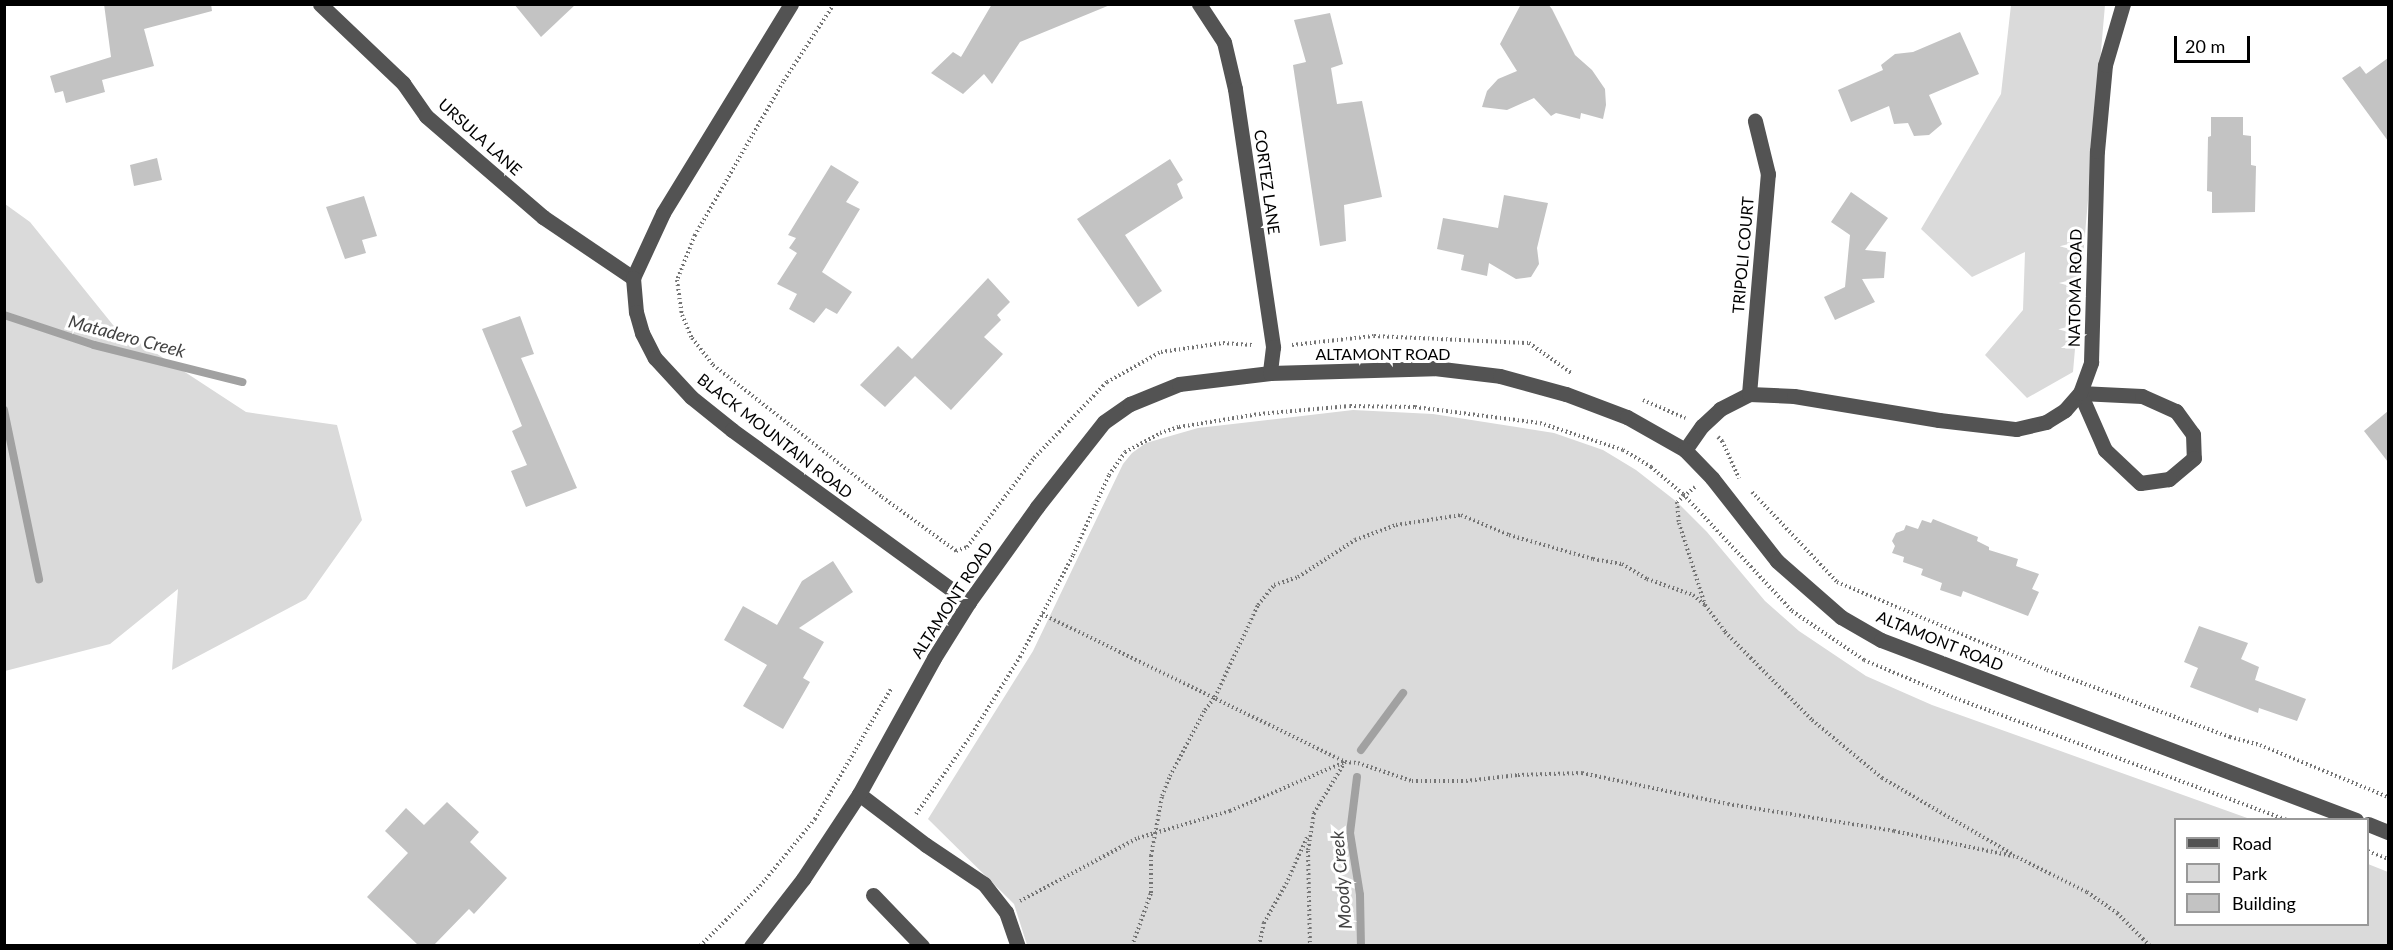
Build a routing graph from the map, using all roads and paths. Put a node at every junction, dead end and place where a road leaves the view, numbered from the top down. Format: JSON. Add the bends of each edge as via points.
{"nodes":[{"id":1,"x":320,"y":4,"type":"edge"},
{"id":2,"x":791,"y":4,"type":"edge"},
{"id":3,"x":834,"y":4,"type":"edge"},
{"id":4,"x":1199,"y":4,"type":"edge"},
{"id":5,"x":2123,"y":4,"type":"edge"},
{"id":6,"x":1755,"y":121,"type":"dead end"},
{"id":7,"x":633,"y":278,"type":"junction"},
{"id":8,"x":1273,"y":347,"type":"junction"},
{"id":9,"x":1270,"y":373,"type":"junction"},
{"id":10,"x":1576,"y":376,"type":"dead end"},
{"id":11,"x":2080,"y":393,"type":"junction"},
{"id":12,"x":1749,"y":394,"type":"junction"},
{"id":13,"x":1637,"y":398,"type":"dead end"},
{"id":14,"x":1702,"y":426,"type":"junction"},
{"id":15,"x":1685,"y":450,"type":"junction"},
{"id":16,"x":1712,"y":478,"type":"junction"},
{"id":17,"x":1683,"y":494,"type":"junction"},
{"id":18,"x":969,"y":602,"type":"junction"},
{"id":19,"x":1705,"y":605,"type":"junction"},
{"id":20,"x":1042,"y":614,"type":"junction"},
{"id":21,"x":897,"y":679,"type":"dead end"},
{"id":22,"x":1215,"y":697,"type":"junction"},
{"id":23,"x":1345,"y":762,"type":"junction"},
{"id":24,"x":858,"y":794,"type":"junction"},
{"id":25,"x":2388,"y":796,"type":"edge"},
{"id":26,"x":2284,"y":818,"type":"edge"},
{"id":27,"x":2353,"y":818,"type":"edge"},
{"id":28,"x":2369,"y":825,"type":"edge"},
{"id":29,"x":1311,"y":828,"type":"junction"},
{"id":30,"x":906,"y":829,"type":"junction"},
{"id":31,"x":2388,"y":832,"type":"edge"},
{"id":32,"x":1156,"y":833,"type":"junction"},
{"id":33,"x":2369,"y":852,"type":"edge"},
{"id":34,"x":2017,"y":857,"type":"junction"},
{"id":35,"x":2388,"y":859,"type":"edge"},
{"id":36,"x":873,"y":895,"type":"dead end"},
{"id":37,"x":1006,"y":912,"type":"junction"},
{"id":38,"x":700,"y":945,"type":"edge"},
{"id":39,"x":751,"y":945,"type":"edge"},
{"id":40,"x":922,"y":945,"type":"edge"},
{"id":41,"x":1018,"y":945,"type":"edge"},
{"id":42,"x":1132,"y":945,"type":"edge"},
{"id":43,"x":1259,"y":945,"type":"edge"},
{"id":44,"x":1310,"y":945,"type":"edge"},
{"id":45,"x":2150,"y":945,"type":"edge"}],
"edges":[{"from":1,"to":7,"type":"street","name":"URSULA LANE","via":[[403,83],[426,116],[543,217]]},
{"from":2,"to":7,"type":"street","name":"BLACK MOUNTAIN ROAD","via":[[663,213]]},
{"from":3,"to":8,"type":"path","via":[[783,82],[694,235],[677,280],[682,315],[692,339],[713,365],[853,475],[956,550],[967,547],[1034,458],[1107,382],[1161,352],[1223,343]]},
{"from":4,"to":8,"type":"street","name":"CORTEZ LANE","via":[[1224,42],[1235,89]]},
{"from":5,"to":11,"type":"street","name":"NATOMA ROAD","via":[[2105,65],[2097,151],[2091,362]]},
{"from":6,"to":12,"type":"street","name":"TRIPOLI COURT","via":[[1768,174]]},
{"from":7,"to":18,"type":"street","name":"BLACK MOUNTAIN ROAD","via":[[642,333],[655,358],[691,397]]},
{"from":8,"to":9,"type":"street","name":"CORTEZ LANE"},
{"from":8,"to":10,"type":"path","via":[[1374,336],[1529,343]]},
{"from":9,"to":15,"type":"street","name":"ALTAMONT ROAD","via":[[1434,368],[1500,376],[1566,394],[1627,417]]},
{"from":9,"to":18,"type":"street","name":"ALTAMONT ROAD","via":[[1179,384],[1130,404],[1104,422]]},
{"from":11,"to":11,"type":"street","via":[[2105,450],[2140,483],[2169,479],[2194,458],[2193,435],[2176,411],[2142,396]]},
{"from":11,"to":12,"type":"street","name":"NATOMA ROAD","via":[[2066,410],[2046,422],[2016,429],[1794,396]]},
{"from":12,"to":14,"type":"street","name":"NATOMA ROAD","via":[[1720,408]]},
{"from":13,"to":14,"type":"path"},
{"from":14,"to":15,"type":"street","name":"NATOMA ROAD"},
{"from":14,"to":25,"type":"path","via":[[1722,441],[1739,478],[1837,582],[2058,674],[2260,745]]},
{"from":15,"to":16,"type":"street","name":"ALTAMONT ROAD"},
{"from":16,"to":17,"type":"path"},
{"from":16,"to":27,"type":"street","name":"ALTAMONT ROAD","via":[[1785,568],[1841,616],[1881,640]]},
{"from":17,"to":19,"type":"path","via":[[1677,502],[1679,523]]},
{"from":17,"to":20,"type":"path","via":[[1651,466],[1623,450],[1540,423],[1415,407],[1350,406],[1259,414],[1179,427],[1125,452],[1109,475]]},
{"from":17,"to":26,"type":"path","via":[[1792,611],[1864,660],[1955,698]]},
{"from":18,"to":24,"type":"street","name":"ALTAMONT ROAD"},
{"from":19,"to":22,"type":"path","via":[[1693,595],[1647,579],[1622,564],[1509,535],[1461,515],[1396,525],[1355,540],[1298,577],[1274,585],[1258,605]]},
{"from":19,"to":34,"type":"path","via":[[1725,632],[1812,720],[1882,778]]},
{"from":20,"to":22,"type":"path"},
{"from":20,"to":30,"type":"path","via":[[972,734]]},
{"from":21,"to":38,"type":"path","via":[[815,819],[760,886]]},
{"from":22,"to":23,"type":"path"},
{"from":22,"to":32,"type":"path","via":[[1170,776]]},
{"from":23,"to":29,"type":"path","via":[[1314,813]]},
{"from":23,"to":32,"type":"path","via":[[1230,811]]},
{"from":23,"to":34,"type":"path","via":[[1412,781],[1582,773]]},
{"from":24,"to":30,"type":"street"},
{"from":24,"to":39,"type":"street","name":"ALTAMONT ROAD","via":[[803,879]]},
{"from":28,"to":31,"type":"street"},
{"from":29,"to":43,"type":"path","via":[[1264,923]]},
{"from":29,"to":44,"type":"path"},
{"from":30,"to":37,"type":"street","via":[[984,884]]},
{"from":32,"to":37,"type":"path","via":[[1138,838],[1014,904]]},
{"from":32,"to":42,"type":"path","via":[[1151,856],[1151,893]]},
{"from":33,"to":35,"type":"path"},
{"from":34,"to":45,"type":"path","via":[[2087,892],[2117,913]]},
{"from":36,"to":40,"type":"street"},
{"from":37,"to":41,"type":"street"}]}
